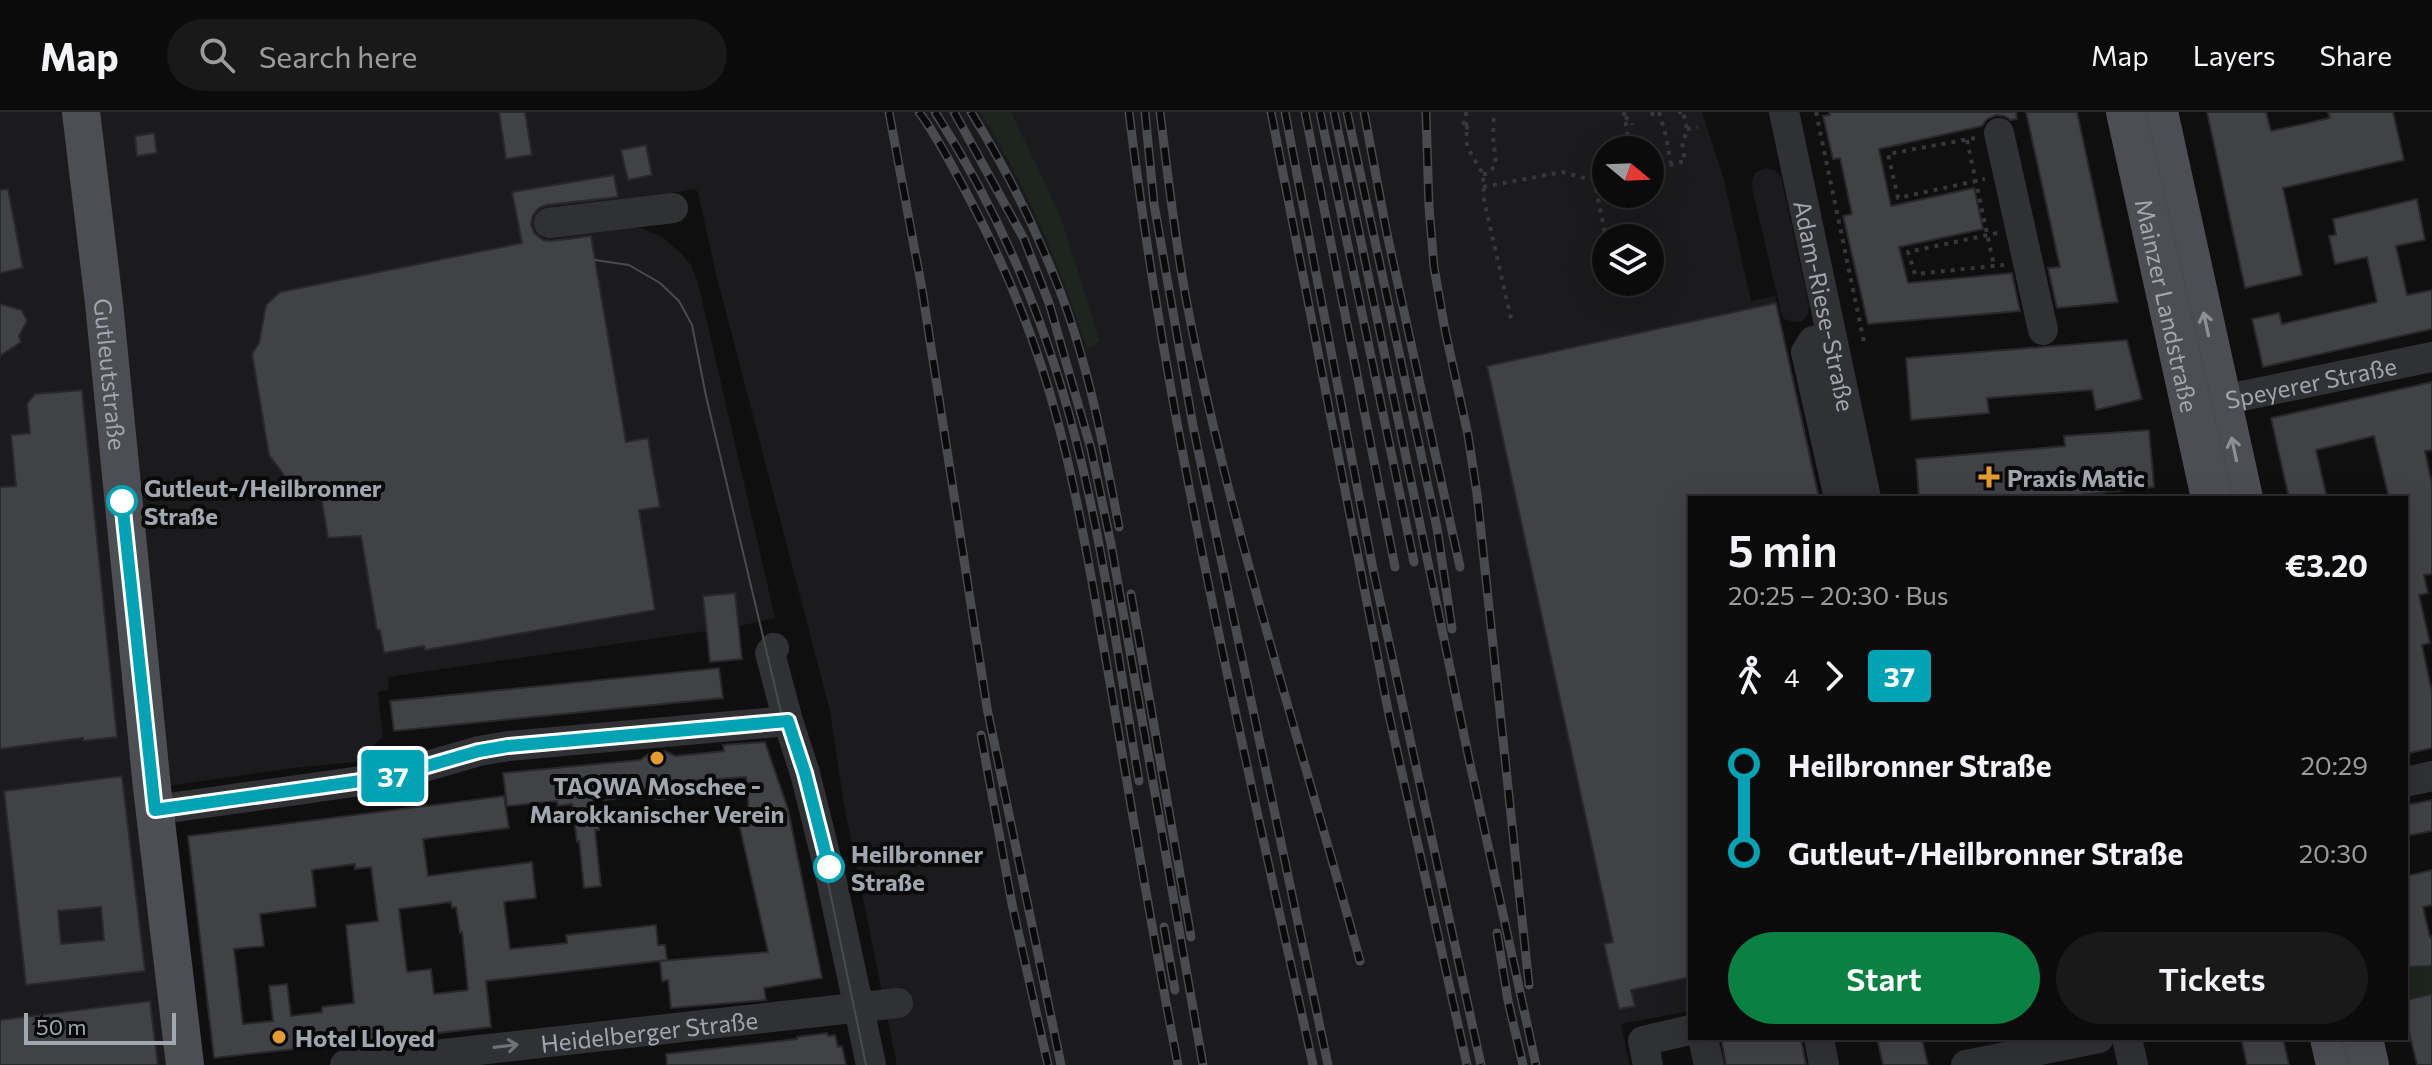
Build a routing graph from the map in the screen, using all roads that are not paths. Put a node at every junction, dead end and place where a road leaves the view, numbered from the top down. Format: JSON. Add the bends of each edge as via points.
{"nodes":[{"id":1,"x":81,"y":112,"type":"edge"},
{"id":2,"x":1784,"y":112,"type":"edge"},
{"id":3,"x":2125,"y":112,"type":"edge"},
{"id":4,"x":2159,"y":112,"type":"edge"},
{"id":5,"x":1999,"y":133,"type":"road end"},
{"id":6,"x":673,"y":208,"type":"dead end"},
{"id":7,"x":549,"y":223,"type":"dead end"},
{"id":8,"x":1829,"y":326,"type":"junction"},
{"id":9,"x":2043,"y":330,"type":"dead end"},
{"id":10,"x":2432,"y":357,"type":"edge"},
{"id":11,"x":2206,"y":404,"type":"junction"},
{"id":12,"x":1839,"y":496,"type":"edge"},
{"id":13,"x":1866,"y":496,"type":"edge"},
{"id":14,"x":2210,"y":496,"type":"edge"},
{"id":15,"x":2243,"y":496,"type":"edge"},
{"id":16,"x":774,"y":648,"type":"dead end"},
{"id":17,"x":788,"y":721,"type":"junction"},
{"id":18,"x":2432,"y":776,"type":"edge"},
{"id":19,"x":2408,"y":782,"type":"edge"},
{"id":20,"x":155,"y":810,"type":"junction"},
{"id":21,"x":898,"y":1003,"type":"dead end"},
{"id":22,"x":859,"y":1008,"type":"junction"},
{"id":23,"x":1688,"y":1030,"type":"edge"},
{"id":24,"x":1703,"y":1040,"type":"edge"},
{"id":25,"x":1819,"y":1040,"type":"edge"},
{"id":26,"x":1960,"y":1040,"type":"edge"},
{"id":27,"x":2089,"y":1040,"type":"edge"},
{"id":28,"x":2127,"y":1040,"type":"edge"},
{"id":29,"x":2329,"y":1040,"type":"edge"},
{"id":30,"x":2364,"y":1040,"type":"edge"},
{"id":31,"x":587,"y":1051,"type":"edge"},
{"id":32,"x":185,"y":1065,"type":"edge"},
{"id":33,"x":345,"y":1065,"type":"edge"},
{"id":34,"x":871,"y":1065,"type":"edge"},
{"id":35,"x":1648,"y":1065,"type":"edge"},
{"id":36,"x":1709,"y":1065,"type":"edge"},
{"id":37,"x":1824,"y":1065,"type":"edge"},
{"id":38,"x":1966,"y":1065,"type":"edge"},
{"id":39,"x":2133,"y":1065,"type":"edge"},
{"id":40,"x":2335,"y":1065,"type":"edge"},
{"id":41,"x":2370,"y":1065,"type":"edge"}],
"edges":[{"from":1,"to":20,"type":"main road","name":"Gutleutstraße"},
{"from":2,"to":8,"type":"street","name":"Adam-Riese-Straße"},
{"from":3,"to":11,"type":"main road","name":"Mainzer Landstraße"},
{"from":11,"to":4,"type":"main road","name":"Mainzer Landstraße","one_way":true},
{"from":5,"to":9,"type":"street"},
{"from":6,"to":7,"type":"street"},
{"from":8,"to":12,"type":"street","via":[[1806,352]]},
{"from":8,"to":13,"type":"street","name":"Adam-Riese-Straße"},
{"from":10,"to":11,"type":"street","name":"Speyerer Straße"},
{"from":11,"to":14,"type":"main road","name":"Mainzer Landstraße"},
{"from":15,"to":11,"type":"main road","name":"Mainzer Landstraße","one_way":true},
{"from":16,"to":17,"type":"street","via":[[770,653]]},
{"from":17,"to":20,"type":"street","via":[[508,746],[389,777]]},
{"from":17,"to":22,"type":"street","via":[[831,878]]},
{"from":18,"to":19,"type":"street"},
{"from":20,"to":32,"type":"main road","name":"Gutleutstraße"},
{"from":21,"to":22,"type":"street","name":"Heidelberger Straße"},
{"from":22,"to":31,"type":"street","name":"Heidelberger Straße"},
{"from":22,"to":34,"type":"street"},
{"from":23,"to":35,"type":"street","via":[[1643,1041]]},
{"from":24,"to":36,"type":"street"},
{"from":25,"to":37,"type":"street"},
{"from":26,"to":38,"type":"street"},
{"from":27,"to":38,"type":"street"},
{"from":28,"to":39,"type":"street"},
{"from":29,"to":40,"type":"main road"},
{"from":30,"to":41,"type":"main road"},
{"from":33,"to":31,"type":"street","name":"Heidelberger Straße","one_way":true}]}
